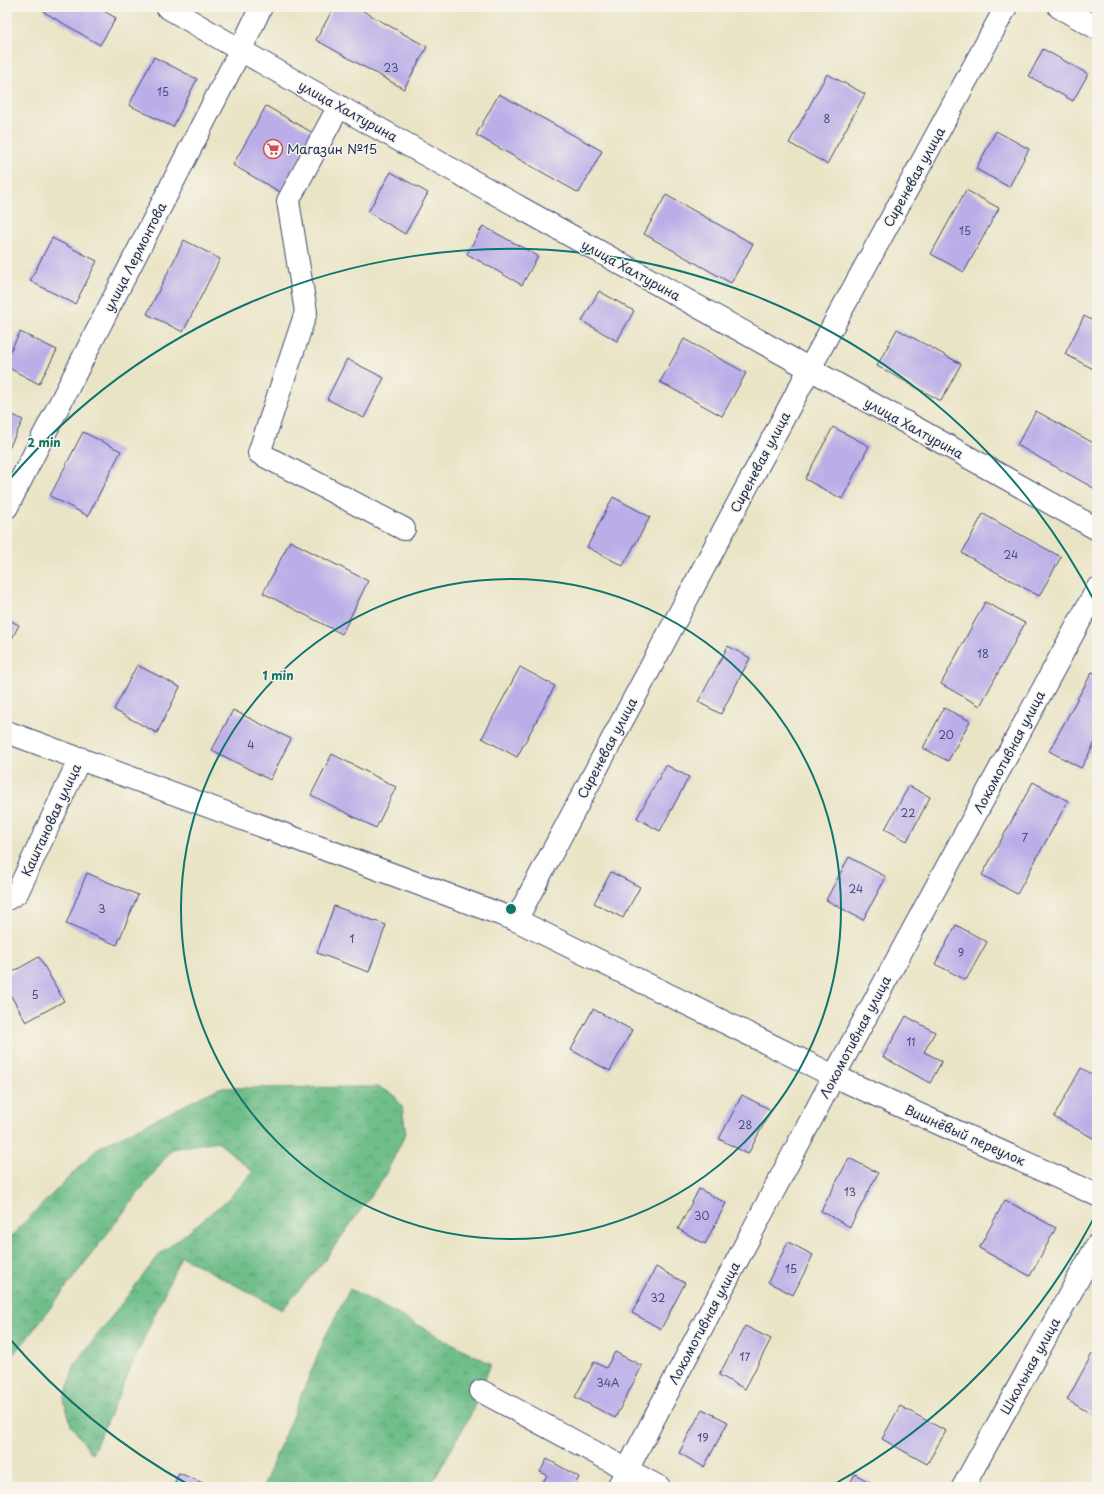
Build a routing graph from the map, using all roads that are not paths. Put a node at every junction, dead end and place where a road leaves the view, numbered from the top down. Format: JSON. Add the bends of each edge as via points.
{"nodes":[{"id":1,"x":167,"y":7,"type":"edge"},
{"id":2,"x":261,"y":7,"type":"edge"},
{"id":3,"x":1006,"y":7,"type":"edge"},
{"id":4,"x":1059,"y":7,"type":"edge"},
{"id":5,"x":1097,"y":28,"type":"edge"},
{"id":6,"x":240,"y":51,"type":"junction"},
{"id":7,"x":339,"y":106,"type":"junction"},
{"id":8,"x":809,"y":370,"type":"junction"},
{"id":9,"x":7,"y":507,"type":"edge"},
{"id":10,"x":404,"y":529,"type":"dead end"},
{"id":11,"x":1097,"y":529,"type":"edge"},
{"id":12,"x":1097,"y":589,"type":"edge"},
{"id":13,"x":7,"y":732,"type":"edge"},
{"id":14,"x":80,"y":758,"type":"junction"},
{"id":15,"x":7,"y":899,"type":"edge"},
{"id":16,"x":516,"y":920,"type":"junction"},
{"id":17,"x":834,"y":1076,"type":"junction"},
{"id":18,"x":1097,"y":1195,"type":"edge"},
{"id":19,"x":1097,"y":1245,"type":"edge"},
{"id":20,"x":481,"y":1391,"type":"dead end"},
{"id":21,"x":622,"y":1478,"type":"edge"},
{"id":22,"x":659,"y":1487,"type":"edge"},
{"id":23,"x":963,"y":1487,"type":"edge"}],
"edges":[{"from":1,"to":6,"type":"street","name":"улица Халтурина"},
{"from":2,"to":6,"type":"street","name":"улица Лермонтова"},
{"from":3,"to":8,"type":"street","name":"Сиреневая улица"},
{"from":4,"to":5,"type":"street"},
{"from":6,"to":7,"type":"street","name":"улица Халтурина"},
{"from":6,"to":9,"type":"street","name":"улица Лермонтова"},
{"from":7,"to":8,"type":"street","name":"улица Халтурина"},
{"from":7,"to":10,"type":"street","via":[[288,201],[306,312],[259,453]]},
{"from":8,"to":11,"type":"street","name":"улица Халтурина"},
{"from":8,"to":16,"type":"street","name":"Сиреневая улица"},
{"from":12,"to":17,"type":"street","name":"Локомотивная улица"},
{"from":13,"to":14,"type":"street","name":"Вишнёвый переулок"},
{"from":14,"to":15,"type":"street","name":"Каштановая улица","via":[[17,894]]},
{"from":14,"to":16,"type":"street","name":"Вишнёвый переулок"},
{"from":16,"to":17,"type":"street","name":"Вишнёвый переулок"},
{"from":17,"to":18,"type":"street","name":"Вишнёвый переулок"},
{"from":17,"to":21,"type":"street","name":"Локомотивная улица"},
{"from":19,"to":23,"type":"street","name":"Школьная улица"},
{"from":20,"to":21,"type":"street"},
{"from":21,"to":22,"type":"street"}]}
